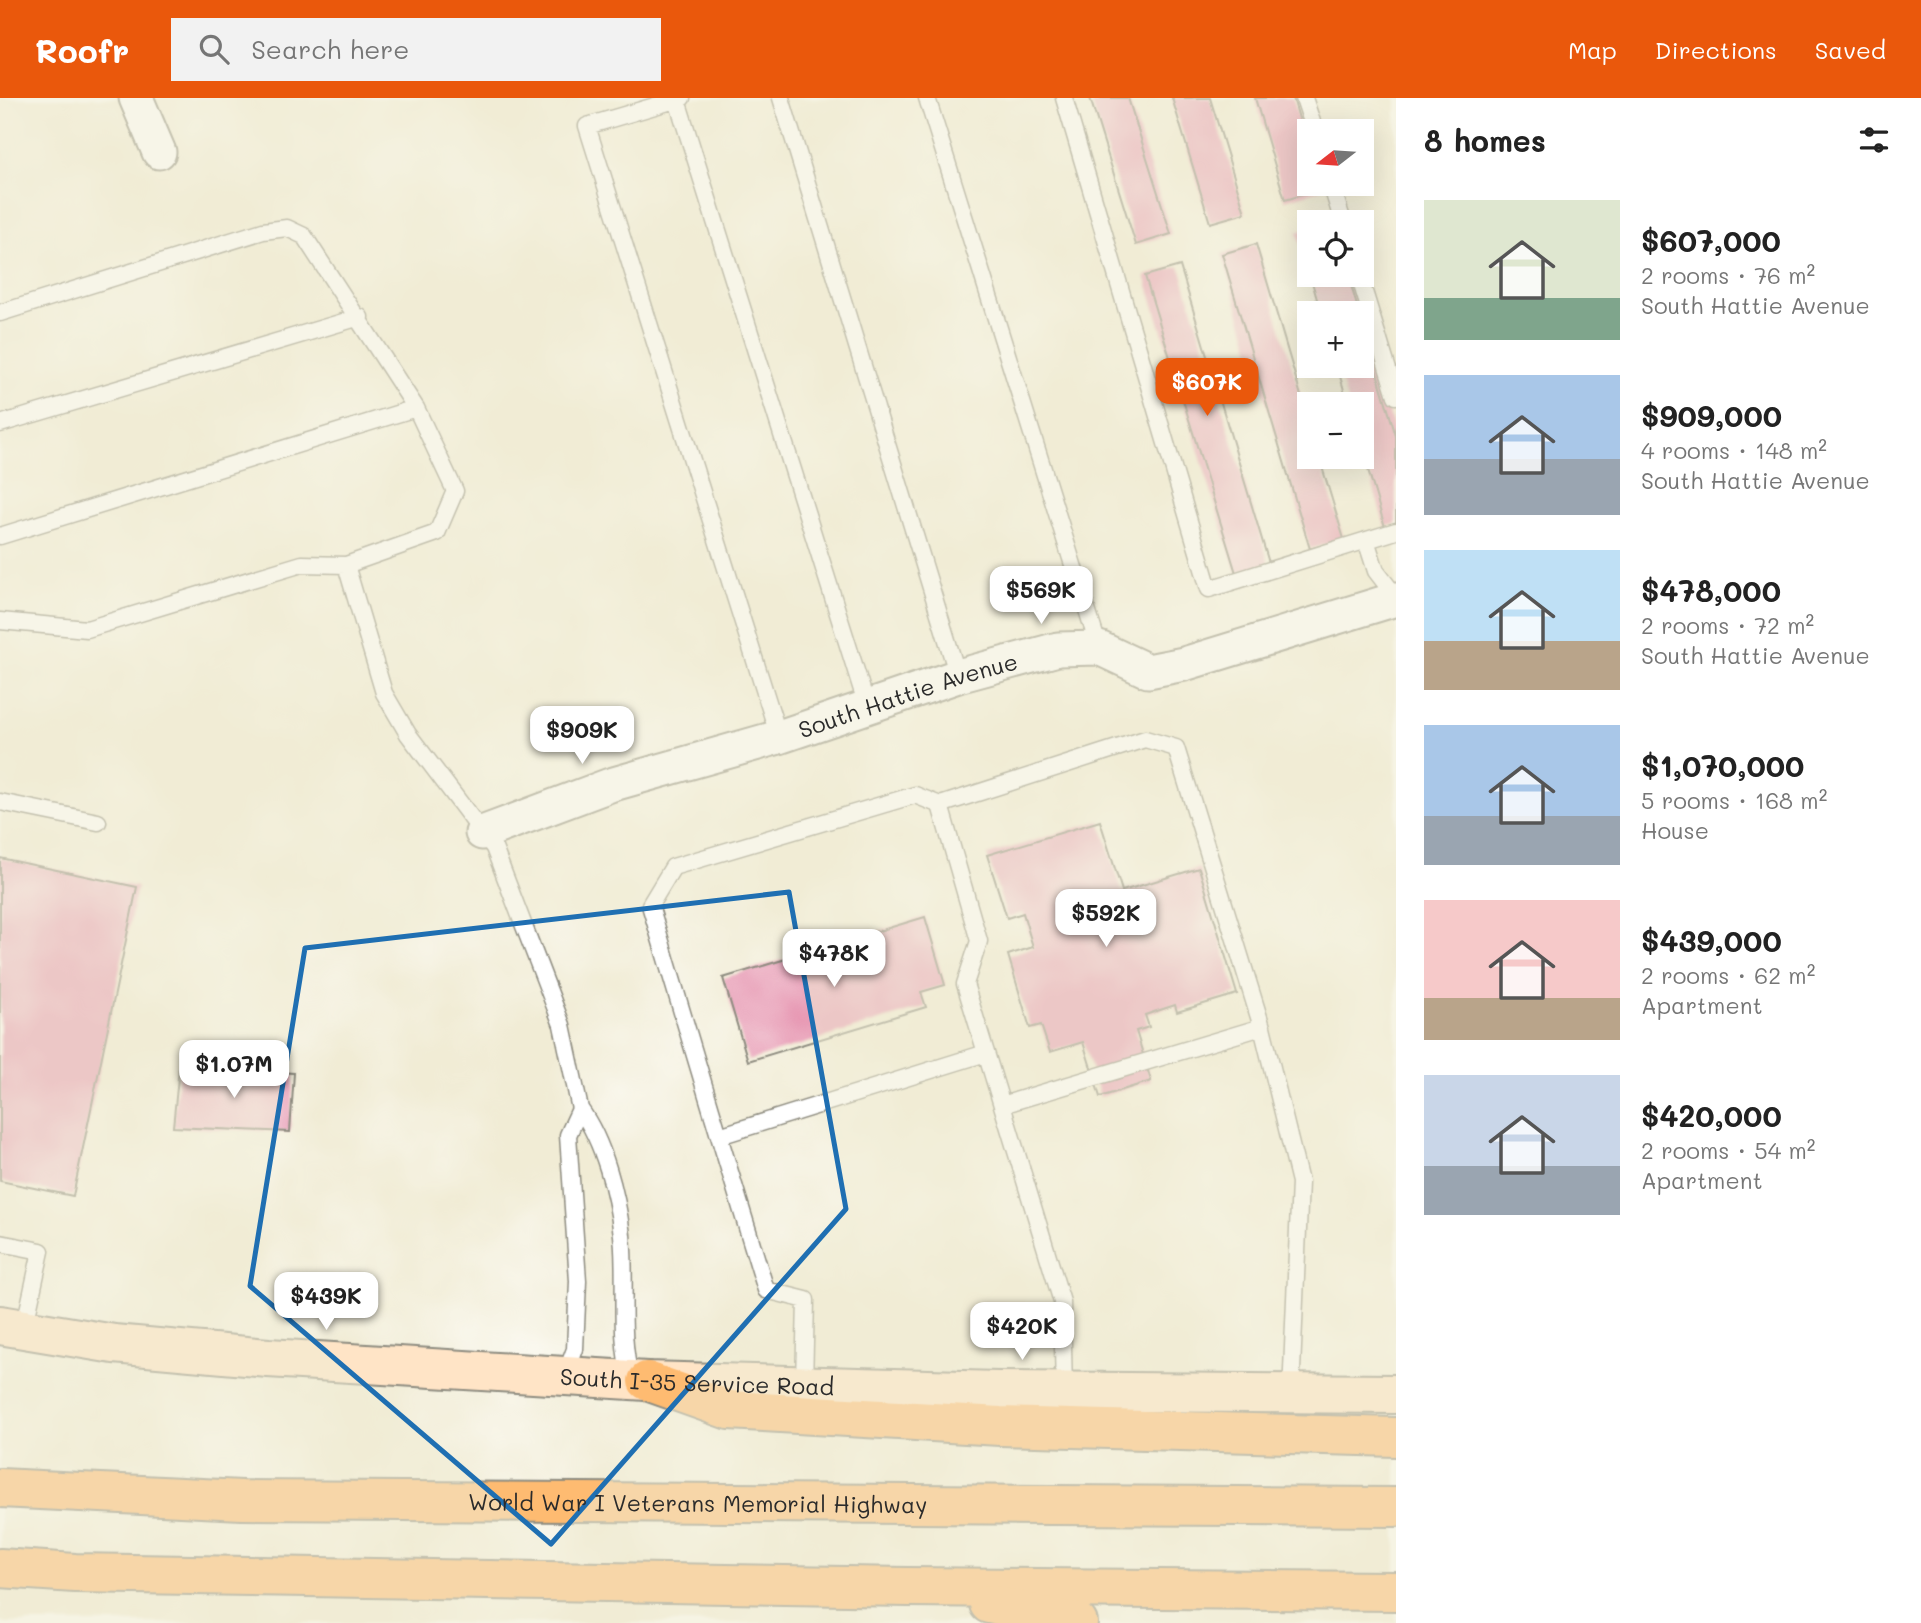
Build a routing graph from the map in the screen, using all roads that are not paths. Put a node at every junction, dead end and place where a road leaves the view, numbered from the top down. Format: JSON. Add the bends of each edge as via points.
{"nodes":[{"id":1,"x":136,"y":98,"type":"edge"},
{"id":2,"x":780,"y":98,"type":"edge"},
{"id":3,"x":927,"y":98,"type":"edge"},
{"id":4,"x":1064,"y":98,"type":"edge"},
{"id":5,"x":1304,"y":98,"type":"edge"},
{"id":6,"x":679,"y":99,"type":"edge"},
{"id":7,"x":1311,"y":119,"type":"edge"},
{"id":8,"x":159,"y":152,"type":"dead end"},
{"id":9,"x":1363,"y":287,"type":"edge"},
{"id":10,"x":0,"y":313,"type":"edge"},
{"id":11,"x":360,"y":317,"type":"junction"},
{"id":12,"x":1396,"y":396,"type":"edge"},
{"id":13,"x":416,"y":408,"type":"junction"},
{"id":14,"x":0,"y":424,"type":"edge"},
{"id":15,"x":1396,"y":531,"type":"edge"},
{"id":16,"x":0,"y":536,"type":"edge"},
{"id":17,"x":1366,"y":540,"type":"junction"},
{"id":18,"x":346,"y":565,"type":"junction"},
{"id":19,"x":1396,"y":598,"type":"edge"},
{"id":20,"x":0,"y":621,"type":"edge"},
{"id":21,"x":1099,"y":648,"type":"junction"},
{"id":22,"x":958,"y":676,"type":"junction"},
{"id":23,"x":867,"y":706,"type":"junction"},
{"id":24,"x":779,"y":737,"type":"junction"},
{"id":25,"x":0,"y":802,"type":"edge"},
{"id":26,"x":940,"y":805,"type":"junction"},
{"id":27,"x":98,"y":822,"type":"dead end"},
{"id":28,"x":482,"y":833,"type":"junction"},
{"id":29,"x":1262,"y":1027,"type":"junction"},
{"id":30,"x":986,"y":1053,"type":"junction"},
{"id":31,"x":1002,"y":1105,"type":"junction"},
{"id":32,"x":580,"y":1109,"type":"junction"},
{"id":33,"x":719,"y":1136,"type":"junction"},
{"id":34,"x":0,"y":1243,"type":"edge"},
{"id":35,"x":12,"y":1327,"type":"edge"},
{"id":36,"x":565,"y":1376,"type":"junction"},
{"id":37,"x":639,"y":1381,"type":"junction"},
{"id":38,"x":804,"y":1384,"type":"junction"},
{"id":39,"x":1064,"y":1392,"type":"junction"},
{"id":40,"x":1291,"y":1394,"type":"junction"},
{"id":41,"x":1396,"y":1394,"type":"edge"},
{"id":42,"x":1396,"y":1437,"type":"edge"},
{"id":43,"x":0,"y":1488,"type":"edge"},
{"id":44,"x":1396,"y":1507,"type":"edge"},
{"id":45,"x":0,"y":1568,"type":"edge"},
{"id":46,"x":908,"y":1587,"type":"junction"},
{"id":47,"x":1396,"y":1591,"type":"edge"},
{"id":48,"x":1078,"y":1623,"type":"edge"}],
"edges":[{"from":1,"to":8,"type":"street"},
{"from":2,"to":22,"type":"lane"},
{"from":3,"to":21,"type":"lane"},
{"from":4,"to":17,"type":"lane","via":[[1209,589]]},
{"from":5,"to":7,"type":"lane"},
{"from":6,"to":23,"type":"lane"},
{"from":6,"to":24,"type":"lane","via":[[587,126]]},
{"from":9,"to":12,"type":"lane"},
{"from":10,"to":11,"type":"lane","via":[[263,231],[286,228],[304,236]]},
{"from":11,"to":13,"type":"lane"},
{"from":11,"to":14,"type":"lane"},
{"from":13,"to":16,"type":"lane"},
{"from":13,"to":18,"type":"lane","via":[[455,491],[437,533]]},
{"from":15,"to":17,"type":"lane"},
{"from":17,"to":19,"type":"lane","via":[[1376,570]]},
{"from":18,"to":20,"type":"lane","via":[[302,564],[87,629]]},
{"from":18,"to":28,"type":"lane","via":[[384,693],[408,734]]},
{"from":19,"to":21,"type":"street","name":"South Hattie Avenue","via":[[1148,671]]},
{"from":21,"to":22,"type":"street","name":"South Hattie Avenue","via":[[1058,649]]},
{"from":22,"to":23,"type":"street","name":"South Hattie Avenue"},
{"from":23,"to":24,"type":"street","name":"South Hattie Avenue"},
{"from":24,"to":28,"type":"street","name":"South Hattie Avenue","via":[[610,785]]},
{"from":25,"to":27,"type":"lane"},
{"from":26,"to":29,"type":"lane","via":[[1145,739],[1176,748]]},
{"from":26,"to":30,"type":"lane","via":[[979,941],[965,984]]},
{"from":26,"to":33,"type":"lane","via":[[915,794],[673,867],[650,905]]},
{"from":28,"to":32,"type":"lane","via":[[494,848],[562,1025]]},
{"from":29,"to":31,"type":"lane"},
{"from":29,"to":40,"type":"lane","via":[[1300,1182]]},
{"from":30,"to":31,"type":"lane"},
{"from":30,"to":33,"type":"lane"},
{"from":31,"to":39,"type":"lane","via":[[1062,1302]]},
{"from":32,"to":36,"type":"lane","via":[[568,1135],[578,1281],[575,1349]]},
{"from":32,"to":37,"type":"lane","via":[[593,1127],[611,1184],[622,1235],[623,1350]]},
{"from":33,"to":38,"type":"lane","via":[[766,1290],[806,1300]]},
{"from":34,"to":35,"type":"lane","via":[[41,1251]]},
{"from":35,"to":36,"type":"main road","name":"South I-35 Service Road","via":[[140,1347]]},
{"from":36,"to":37,"type":"main road","name":"South I-35 Service Road"},
{"from":37,"to":38,"type":"main road","name":"South I-35 Service Road"},
{"from":37,"to":42,"type":"highway","via":[[729,1410],[1000,1426]]},
{"from":38,"to":39,"type":"main road","name":"South I-35 Service Road"},
{"from":39,"to":40,"type":"main road","name":"South I-35 Service Road"},
{"from":40,"to":41,"type":"main road","name":"South I-35 Service Road"},
{"from":43,"to":44,"type":"highway","name":"World War I Veterans Memorial Highway","via":[[242,1500]]},
{"from":45,"to":46,"type":"highway"},
{"from":46,"to":47,"type":"highway"},
{"from":46,"to":48,"type":"highway"}]}
